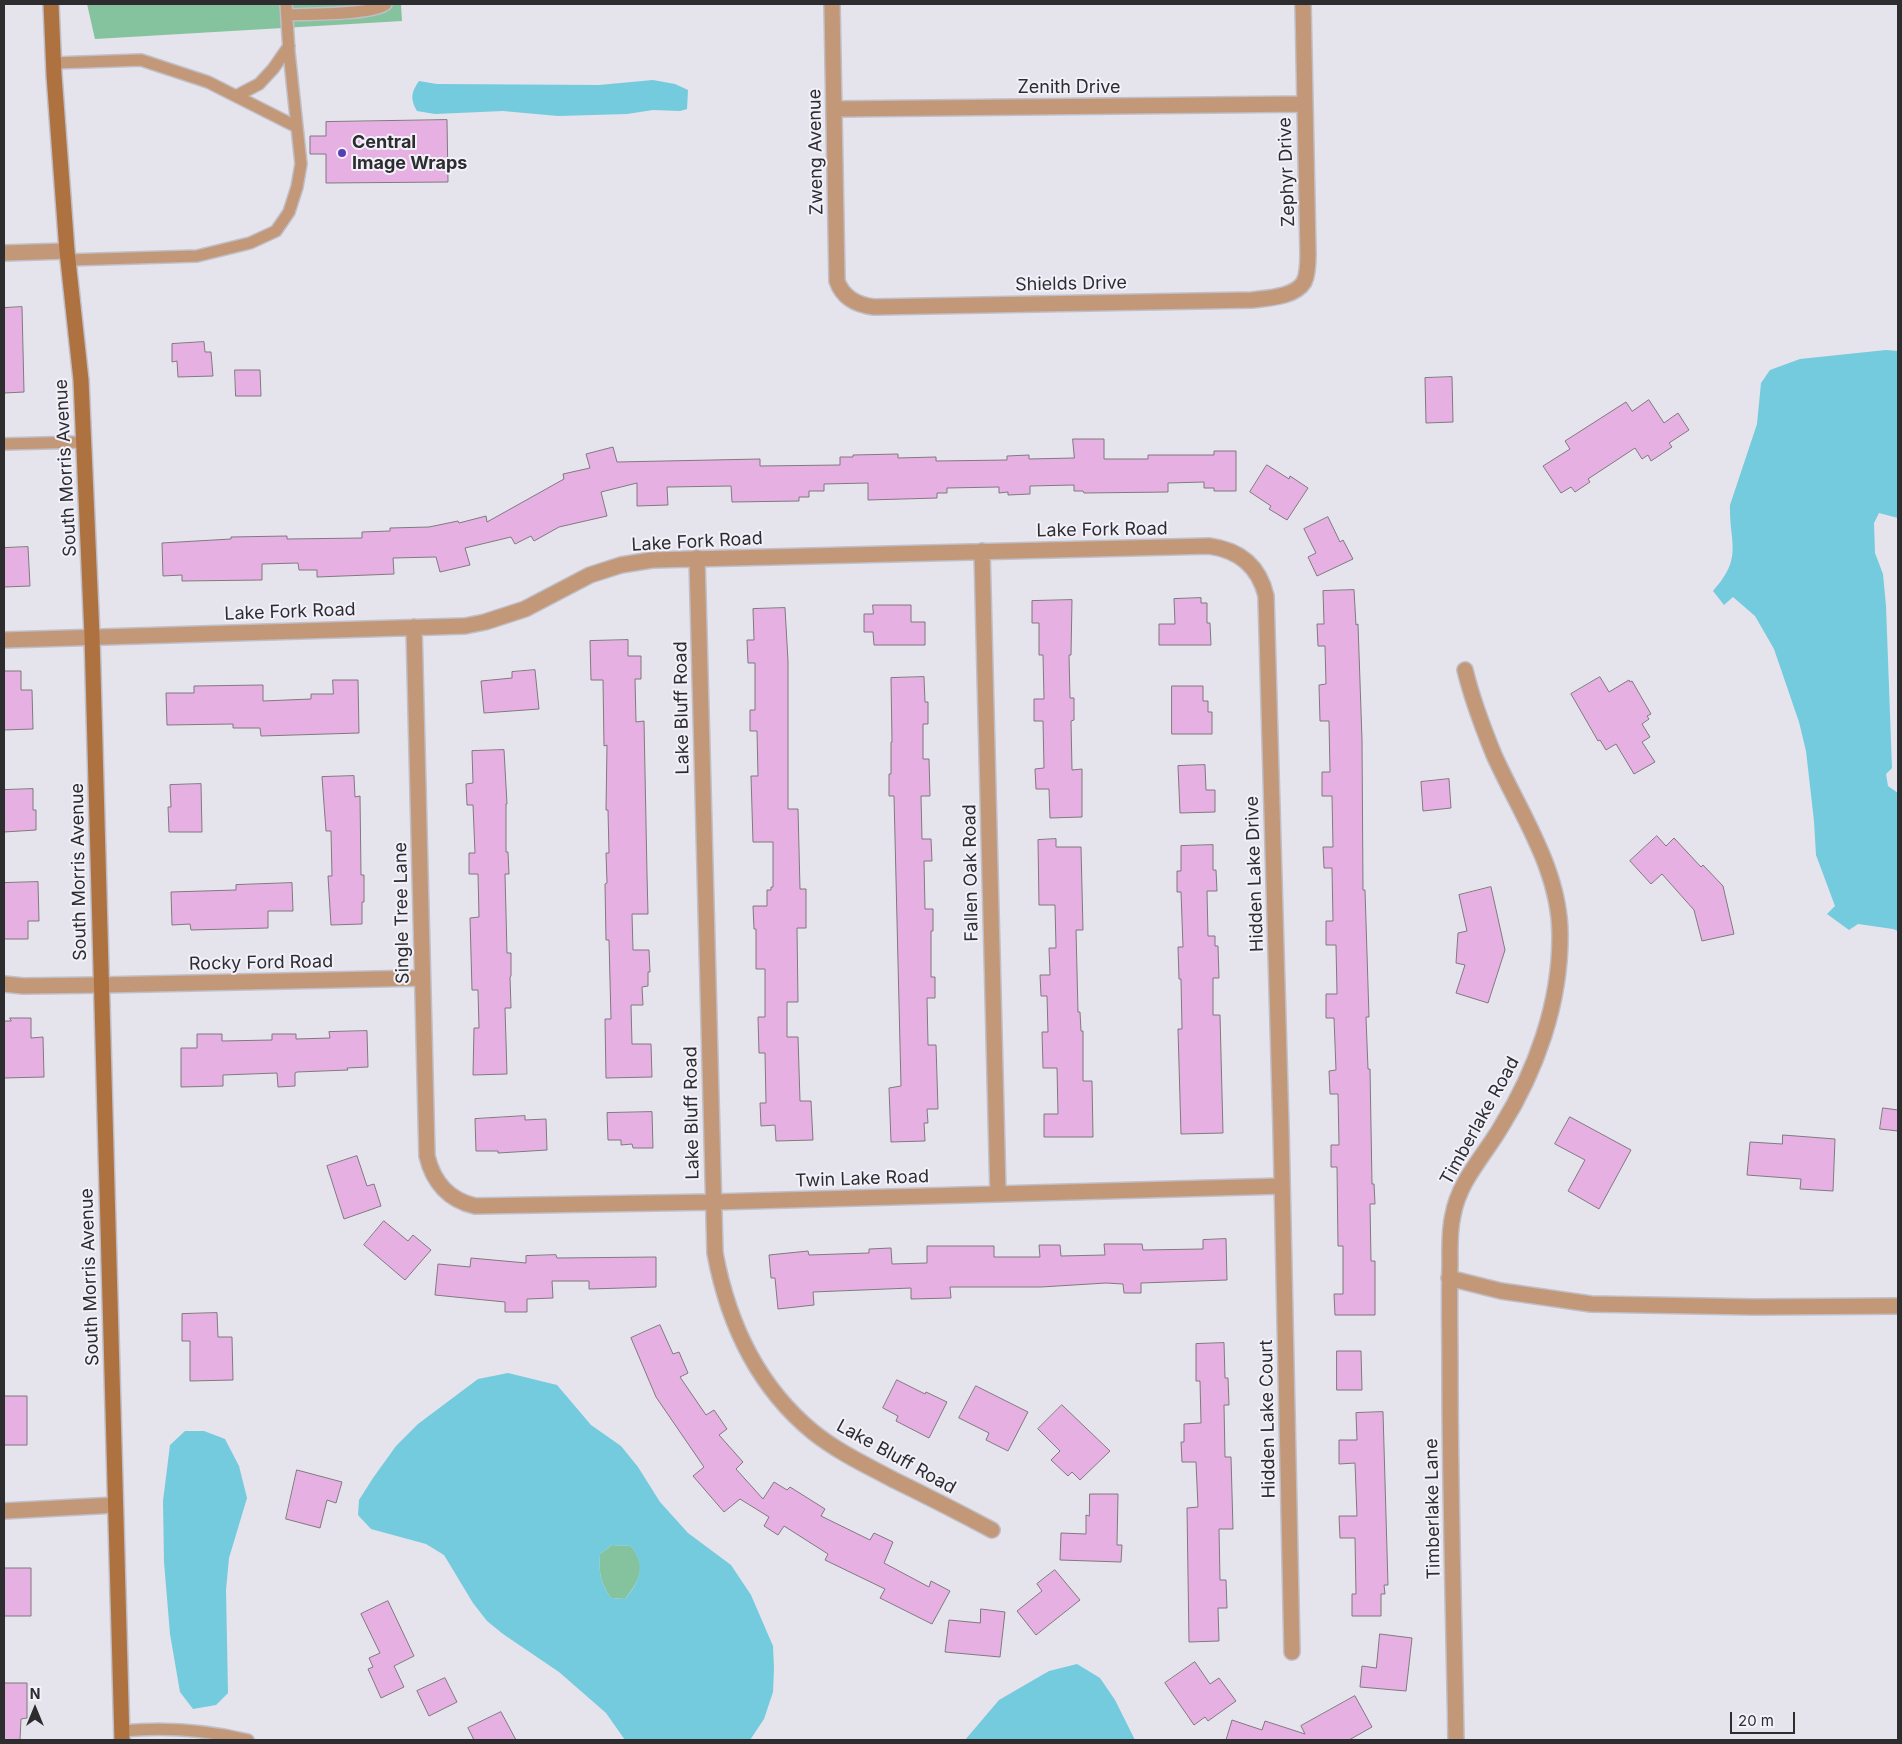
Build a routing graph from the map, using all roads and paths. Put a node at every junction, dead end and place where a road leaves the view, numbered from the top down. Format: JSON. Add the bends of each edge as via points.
{"nodes":[{"id":1,"x":51,"y":4,"type":"edge"},
{"id":2,"x":386,"y":4,"type":"edge"},
{"id":3,"x":832,"y":4,"type":"edge"},
{"id":4,"x":1303,"y":4,"type":"edge"},
{"id":5,"x":287,"y":10,"type":"edge"},
{"id":6,"x":288,"y":46,"type":"junction"},
{"id":7,"x":54,"y":62,"type":"junction"},
{"id":8,"x":236,"y":96,"type":"junction"},
{"id":9,"x":1304,"y":104,"type":"junction"},
{"id":10,"x":834,"y":109,"type":"junction"},
{"id":11,"x":297,"y":126,"type":"junction"},
{"id":12,"x":4,"y":253,"type":"edge"},
{"id":13,"x":68,"y":255,"type":"junction"},
{"id":14,"x":1297,"y":288,"type":"joint"},
{"id":15,"x":846,"y":297,"type":"joint"},
{"id":16,"x":83,"y":442,"type":"junction"},
{"id":17,"x":4,"y":444,"type":"edge"},
{"id":18,"x":982,"y":551,"type":"junction"},
{"id":19,"x":697,"y":558,"type":"junction"},
{"id":20,"x":1251,"y":564,"type":"joint"},
{"id":21,"x":414,"y":628,"type":"junction"},
{"id":22,"x":92,"y":636,"type":"junction"},
{"id":23,"x":4,"y":640,"type":"edge"},
{"id":24,"x":1465,"y":670,"type":"dead end"},
{"id":25,"x":422,"y":978,"type":"junction"},
{"id":26,"x":4,"y":984,"type":"edge"},
{"id":27,"x":101,"y":985,"type":"junction"},
{"id":28,"x":1282,"y":1186,"type":"junction"},
{"id":29,"x":446,"y":1192,"type":"joint"},
{"id":30,"x":998,"y":1194,"type":"junction"},
{"id":31,"x":714,"y":1202,"type":"junction"},
{"id":32,"x":1449,"y":1278,"type":"junction"},
{"id":33,"x":1898,"y":1306,"type":"edge"},
{"id":34,"x":114,"y":1505,"type":"junction"},
{"id":35,"x":4,"y":1512,"type":"edge"},
{"id":36,"x":992,"y":1530,"type":"dead end"},
{"id":37,"x":1292,"y":1652,"type":"dead end"},
{"id":38,"x":122,"y":1735,"type":"edge"},
{"id":39,"x":248,"y":1740,"type":"edge"},
{"id":40,"x":1456,"y":1740,"type":"edge"}],
"edges":[{"from":1,"to":7,"type":"street","name":"South Morris Avenue"},
{"from":2,"to":5,"type":"lane","via":[[370,11]]},
{"from":3,"to":10,"type":"street","name":"Zweng Avenue"},
{"from":4,"to":9,"type":"street","name":"Zephyr Drive"},
{"from":5,"to":6,"type":"lane"},
{"from":6,"to":8,"type":"lane","via":[[259,84]]},
{"from":6,"to":11,"type":"lane"},
{"from":7,"to":8,"type":"lane","via":[[141,60],[208,82]]},
{"from":7,"to":13,"type":"street","name":"South Morris Avenue"},
{"from":8,"to":11,"type":"lane"},
{"from":9,"to":10,"type":"street","name":"Zenith Drive"},
{"from":9,"to":14,"type":"street","name":"Zephyr Drive","via":[[1308,267],[1304,282]]},
{"from":10,"to":15,"type":"street","name":"Zweng Avenue","via":[[837,281]]},
{"from":11,"to":13,"type":"lane","via":[[301,164],[297,187],[288,212],[276,231],[250,243],[197,256]]},
{"from":12,"to":13,"type":"street"},
{"from":13,"to":16,"type":"street","name":"South Morris Avenue","via":[[81,380]]},
{"from":14,"to":15,"type":"street","name":"Shields Drive","via":[[1275,297],[1252,300],[874,307]]},
{"from":16,"to":17,"type":"lane"},
{"from":16,"to":22,"type":"street","name":"South Morris Avenue"},
{"from":18,"to":19,"type":"street","name":"Lake Fork Road"},
{"from":18,"to":20,"type":"street","name":"Lake Fork Road","via":[[1209,546],[1232,551]]},
{"from":18,"to":30,"type":"street","name":"Fallen Oak Road"},
{"from":19,"to":21,"type":"street","name":"Lake Fork Road","via":[[621,565],[590,575],[506,617],[465,626]]},
{"from":19,"to":31,"type":"street","name":"Lake Bluff Road"},
{"from":20,"to":28,"type":"street","name":"Hidden Lake Drive","via":[[1266,596]]},
{"from":21,"to":22,"type":"street","name":"Lake Fork Road"},
{"from":21,"to":25,"type":"street","name":"Single Tree Lane"},
{"from":22,"to":23,"type":"street","name":"Lake Fork Road"},
{"from":22,"to":27,"type":"street","name":"South Morris Avenue"},
{"from":24,"to":32,"type":"street","name":"Timberlake Road","via":[[1494,754],[1546,862],[1560,936],[1550,1012],[1533,1066],[1502,1127],[1461,1190],[1453,1214]]},
{"from":25,"to":27,"type":"street","name":"Rocky Ford Road"},
{"from":25,"to":29,"type":"street","name":"Single Tree Lane","via":[[427,1156],[434,1176]]},
{"from":26,"to":27,"type":"street","name":"Rocky Ford Road"},
{"from":27,"to":34,"type":"street","name":"South Morris Avenue"},
{"from":28,"to":30,"type":"street","name":"Twin Lake Road"},
{"from":28,"to":37,"type":"street","name":"Hidden Lake Court"},
{"from":29,"to":31,"type":"street","name":"Twin Lake Road","via":[[465,1204],[475,1206]]},
{"from":30,"to":31,"type":"street","name":"Twin Lake Road"},
{"from":31,"to":36,"type":"street","name":"Lake Bluff Road","via":[[715,1253],[728,1308],[751,1360],[779,1398],[813,1432],[839,1450]]},
{"from":32,"to":33,"type":"street","via":[[1501,1291],[1592,1304]]},
{"from":32,"to":40,"type":"street","name":"Timberlake Lane"},
{"from":34,"to":35,"type":"street"},
{"from":34,"to":38,"type":"street","name":"South Morris Avenue"},
{"from":38,"to":39,"type":"lane","via":[[152,1728]]}]}
